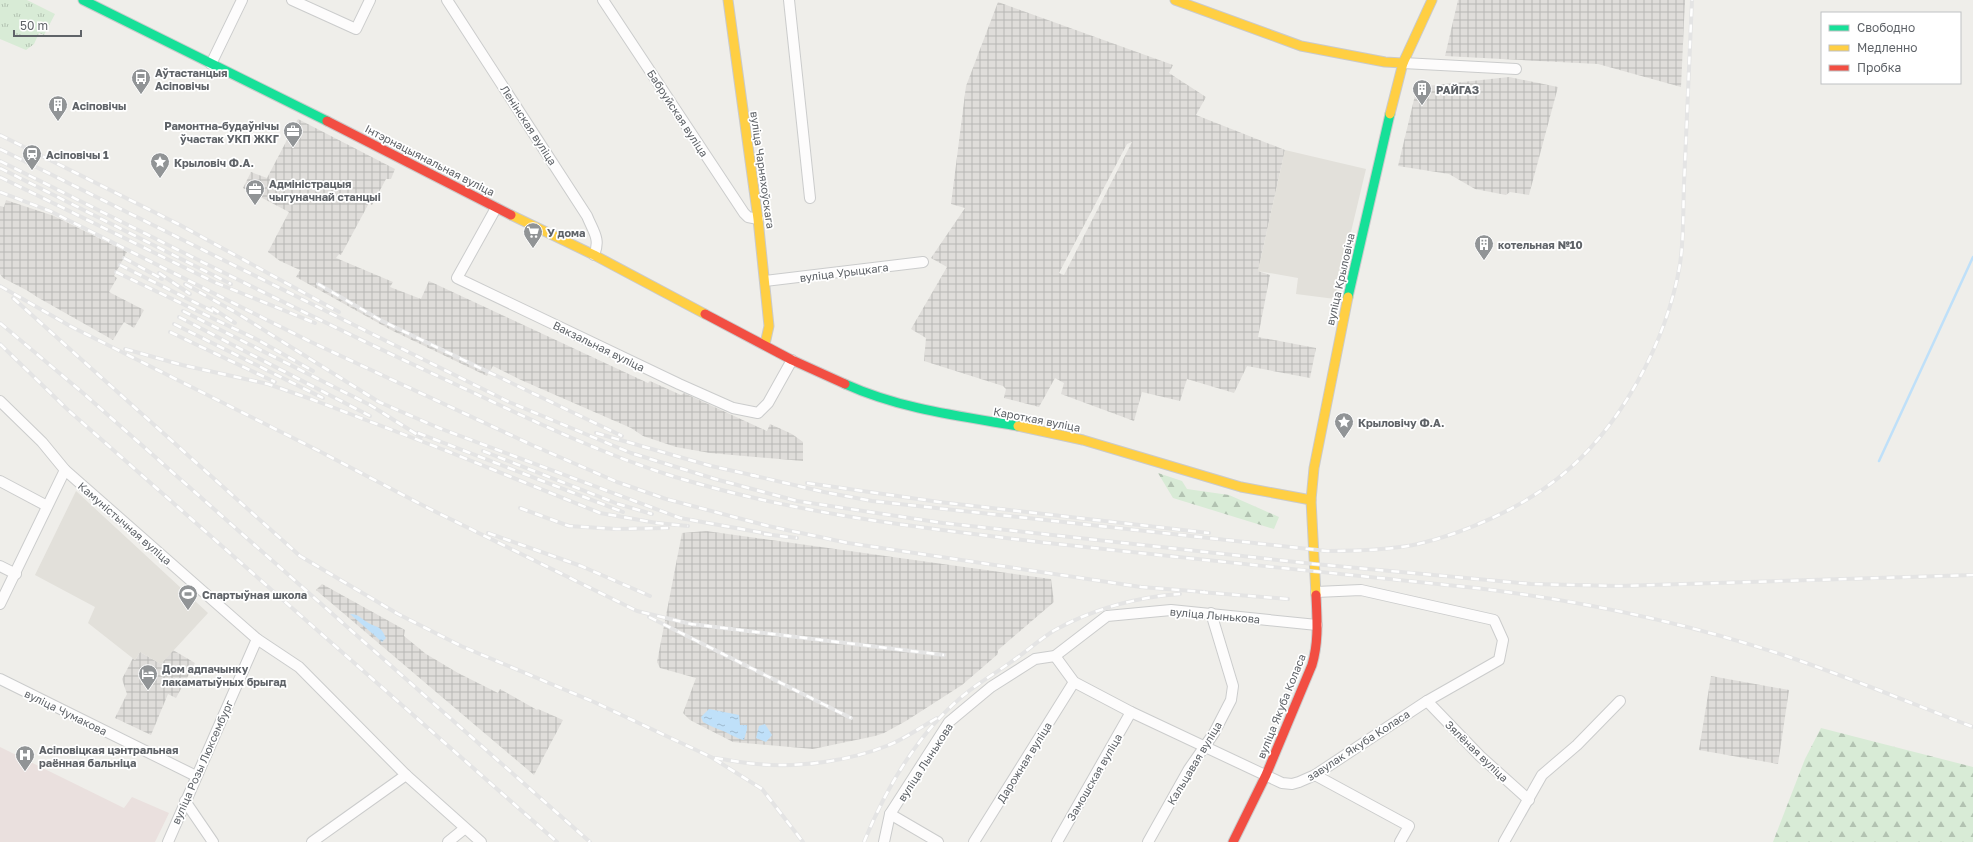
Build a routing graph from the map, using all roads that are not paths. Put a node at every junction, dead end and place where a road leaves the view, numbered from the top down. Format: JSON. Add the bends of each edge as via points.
{"nodes":[{"id":1,"x":83,"y":0,"type":"edge"},
{"id":2,"x":242,"y":0,"type":"edge"},
{"id":3,"x":292,"y":0,"type":"edge"},
{"id":4,"x":370,"y":0,"type":"edge"},
{"id":5,"x":447,"y":0,"type":"edge"},
{"id":6,"x":603,"y":0,"type":"edge"},
{"id":7,"x":728,"y":0,"type":"edge"},
{"id":8,"x":788,"y":0,"type":"edge"},
{"id":9,"x":1175,"y":0,"type":"edge"},
{"id":10,"x":1432,"y":0,"type":"edge"},
{"id":11,"x":211,"y":64,"type":"junction"},
{"id":12,"x":1403,"y":64,"type":"junction"},
{"id":13,"x":1516,"y":69,"type":"dead end"},
{"id":14,"x":810,"y":198,"type":"dead end"},
{"id":15,"x":496,"y":208,"type":"junction"},
{"id":16,"x":758,"y":219,"type":"junction"},
{"id":17,"x":594,"y":255,"type":"junction"},
{"id":18,"x":923,"y":262,"type":"dead end"},
{"id":19,"x":765,"y":281,"type":"junction"},
{"id":20,"x":765,"y":344,"type":"junction"},
{"id":21,"x":792,"y":360,"type":"junction"},
{"id":22,"x":0,"y":401,"type":"edge"},
{"id":23,"x":65,"y":470,"type":"junction"},
{"id":24,"x":0,"y":481,"type":"edge"},
{"id":25,"x":1311,"y":500,"type":"junction"},
{"id":26,"x":47,"y":506,"type":"junction"},
{"id":27,"x":0,"y":566,"type":"edge"},
{"id":28,"x":1314,"y":571,"type":"joint"},
{"id":29,"x":16,"y":574,"type":"junction"},
{"id":30,"x":1316,"y":592,"type":"junction"},
{"id":31,"x":0,"y":604,"type":"edge"},
{"id":32,"x":1211,"y":613,"type":"junction"},
{"id":33,"x":1318,"y":625,"type":"junction"},
{"id":34,"x":256,"y":639,"type":"junction"},
{"id":35,"x":1055,"y":656,"type":"junction"},
{"id":36,"x":0,"y":679,"type":"edge"},
{"id":37,"x":1074,"y":682,"type":"junction"},
{"id":38,"x":1427,"y":701,"type":"junction"},
{"id":39,"x":1620,"y":701,"type":"dead end"},
{"id":40,"x":1131,"y":712,"type":"junction"},
{"id":41,"x":1206,"y":746,"type":"junction"},
{"id":42,"x":406,"y":775,"type":"junction"},
{"id":43,"x":1266,"y":775,"type":"junction"},
{"id":44,"x":1315,"y":775,"type":"junction"},
{"id":45,"x":196,"y":776,"type":"junction"},
{"id":46,"x":1529,"y":800,"type":"junction"},
{"id":47,"x":185,"y":801,"type":"junction"},
{"id":48,"x":890,"y":814,"type":"junction"},
{"id":49,"x":464,"y":829,"type":"junction"},
{"id":50,"x":168,"y":842,"type":"edge"},
{"id":51,"x":213,"y":842,"type":"edge"},
{"id":52,"x":312,"y":842,"type":"edge"},
{"id":53,"x":448,"y":842,"type":"edge"},
{"id":54,"x":481,"y":842,"type":"edge"},
{"id":55,"x":884,"y":842,"type":"edge"},
{"id":56,"x":938,"y":842,"type":"edge"},
{"id":57,"x":974,"y":842,"type":"edge"},
{"id":58,"x":1057,"y":842,"type":"edge"},
{"id":59,"x":1148,"y":842,"type":"edge"},
{"id":60,"x":1233,"y":842,"type":"edge"},
{"id":61,"x":1400,"y":842,"type":"edge"},
{"id":62,"x":1504,"y":842,"type":"edge"}],
"edges":[{"from":1,"to":11,"type":"street","name":"Інтэрнацыянальная вуліца"},
{"from":2,"to":11,"type":"street"},
{"from":3,"to":4,"type":"street","via":[[356,28]]},
{"from":5,"to":17,"type":"street","name":"Ленінская вуліца","via":[[587,216],[598,244]]},
{"from":6,"to":16,"type":"street","name":"Бабруйская вуліца","via":[[744,213],[748,217]]},
{"from":7,"to":16,"type":"street","name":"вуліца Чарняхоўскага"},
{"from":8,"to":14,"type":"street"},
{"from":9,"to":12,"type":"street","via":[[1301,46]]},
{"from":10,"to":12,"type":"street","name":"вуліца Крыловіча"},
{"from":11,"to":15,"type":"street","name":"Інтэрнацыянальная вуліца"},
{"from":12,"to":13,"type":"street"},
{"from":12,"to":25,"type":"street","name":"вуліца Крыловіча","via":[[1344,316],[1314,468]]},
{"from":15,"to":17,"type":"street","name":"Інтэрнацыянальная вуліца"},
{"from":15,"to":21,"type":"street","name":"Вакзальная вуліца","via":[[457,278],[732,408],[758,413],[768,403]]},
{"from":16,"to":19,"type":"street","name":"вуліца Чарняхоўскага"},
{"from":17,"to":20,"type":"street","name":"Інтэрнацыянальная вуліца"},
{"from":18,"to":19,"type":"street","name":"вуліца Урыцкага"},
{"from":19,"to":20,"type":"street","name":"вуліца Чарняхоўскага","via":[[769,326]]},
{"from":20,"to":21,"type":"street","name":"Кароткая вуліца"},
{"from":21,"to":25,"type":"street","name":"Кароткая вуліца","via":[[862,393],[891,403],[1083,440],[1241,487]]},
{"from":22,"to":23,"type":"street","name":"Камуністычная вуліца","via":[[42,442]]},
{"from":23,"to":26,"type":"street"},
{"from":23,"to":34,"type":"street","name":"Камуністычная вуліца"},
{"from":24,"to":26,"type":"street"},
{"from":25,"to":28,"type":"street","name":"вуліца Крыловіча"},
{"from":26,"to":29,"type":"street"},
{"from":27,"to":29,"type":"street"},
{"from":28,"to":30,"type":"street","name":"вуліца Якуба Коласа"},
{"from":29,"to":31,"type":"street"},
{"from":30,"to":33,"type":"street","name":"вуліца Якуба Коласа"},
{"from":30,"to":38,"type":"street","name":"завулак Якуба Коласа","via":[[1361,590],[1494,620],[1503,640],[1499,660]]},
{"from":32,"to":33,"type":"street","name":"вуліца Лынькова"},
{"from":32,"to":35,"type":"street","name":"вуліца Лынькова","via":[[1171,610],[1107,616]]},
{"from":32,"to":41,"type":"street","name":"Кальцавая вуліца","via":[[1233,686],[1230,700]]},
{"from":33,"to":43,"type":"street","name":"вуліца Якуба Коласа","via":[[1317,648],[1312,665]]},
{"from":34,"to":42,"type":"street","name":"Камуністычная вуліца","via":[[299,667]]},
{"from":34,"to":45,"type":"street","name":"вуліца Розы Люксембург"},
{"from":35,"to":37,"type":"street","name":"завулак Якуба Коласа"},
{"from":35,"to":48,"type":"street","name":"вуліца Лынькова","via":[[1035,659],[991,687],[949,722]]},
{"from":36,"to":45,"type":"street","name":"вуліца Чумакова"},
{"from":37,"to":40,"type":"street","name":"завулак Якуба Коласа"},
{"from":37,"to":57,"type":"street","name":"Дарожная вуліца"},
{"from":38,"to":44,"type":"street","name":"завулак Якуба Коласа"},
{"from":38,"to":46,"type":"street","name":"Зялёная вуліца","via":[[1480,756]]},
{"from":39,"to":46,"type":"street","via":[[1577,745],[1542,775]]},
{"from":40,"to":41,"type":"street","name":"завулак Якуба Коласа"},
{"from":40,"to":58,"type":"street","name":"Замошская вуліца"},
{"from":41,"to":43,"type":"street","name":"завулак Якуба Коласа"},
{"from":41,"to":59,"type":"street","name":"Кальцавая вуліца","via":[[1189,769]]},
{"from":42,"to":49,"type":"street","name":"Камуністычная вуліца"},
{"from":42,"to":52,"type":"street"},
{"from":43,"to":44,"type":"street","name":"завулак Якуба Коласа","via":[[1282,783],[1292,784]]},
{"from":43,"to":60,"type":"street","name":"вуліца Якуба Коласа"},
{"from":44,"to":61,"type":"street","via":[[1409,826]]},
{"from":45,"to":47,"type":"street","name":"вуліца Розы Люксембург"},
{"from":46,"to":62,"type":"street"},
{"from":47,"to":50,"type":"street","name":"вуліца Розы Люксембург"},
{"from":47,"to":51,"type":"street"},
{"from":48,"to":55,"type":"street","name":"вуліца Лынькова"},
{"from":48,"to":56,"type":"street"},
{"from":49,"to":53,"type":"street"},
{"from":49,"to":54,"type":"street","name":"Камуністычная вуліца"}]}
